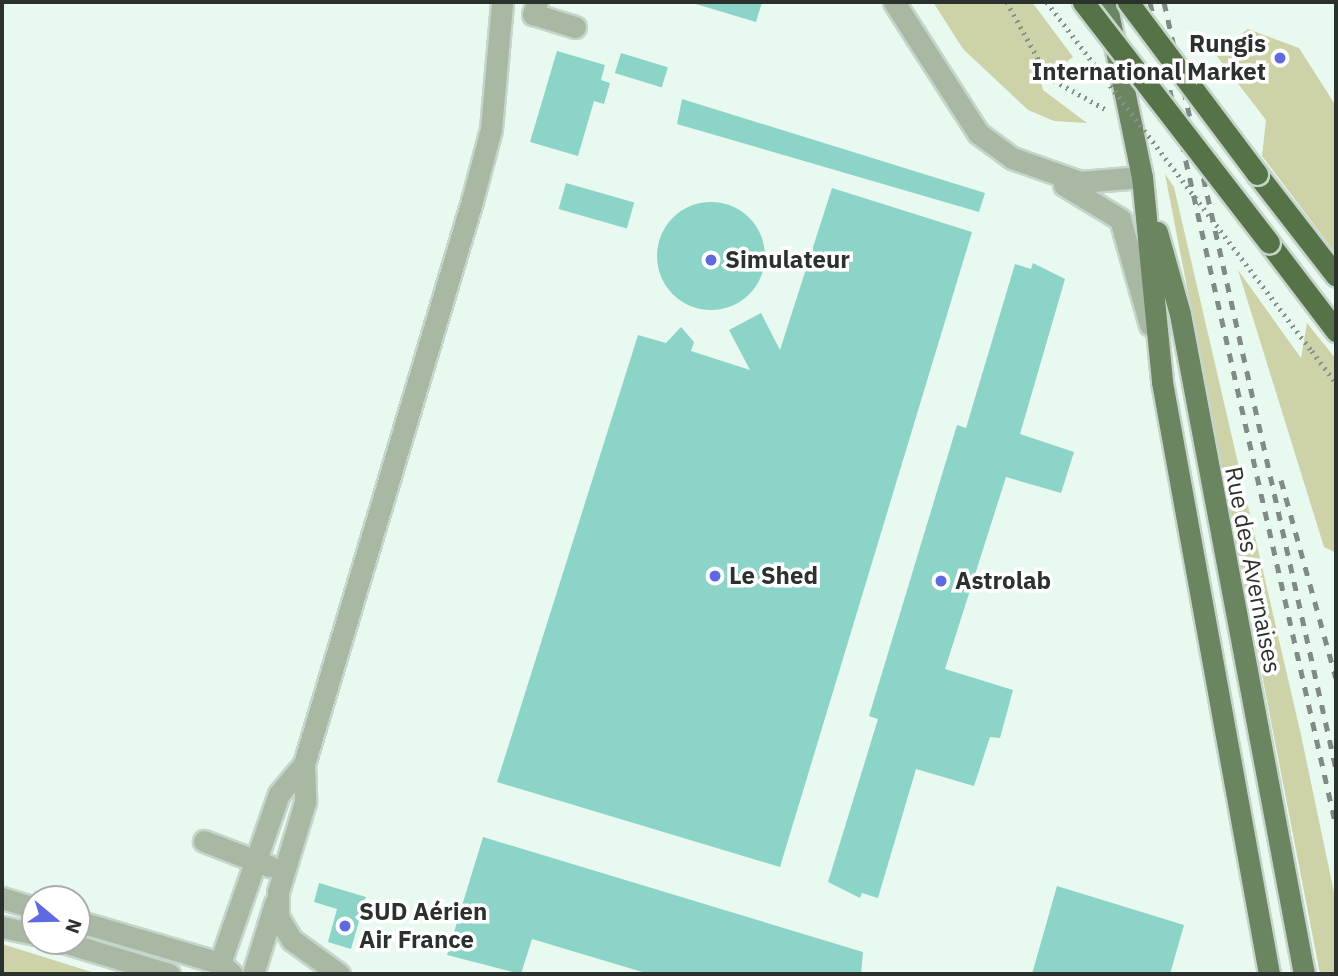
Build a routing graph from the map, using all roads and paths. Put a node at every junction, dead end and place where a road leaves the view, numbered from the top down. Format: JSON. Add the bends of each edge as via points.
{"nodes":[{"id":1,"x":894,"y":2,"type":"edge"},
{"id":2,"x":1007,"y":2,"type":"edge"},
{"id":3,"x":1047,"y":2,"type":"edge"},
{"id":4,"x":1083,"y":2,"type":"edge"},
{"id":5,"x":1106,"y":2,"type":"edge"},
{"id":6,"x":1128,"y":2,"type":"edge"},
{"id":7,"x":535,"y":8,"type":"edge"},
{"id":8,"x":501,"y":11,"type":"edge"},
{"id":9,"x":575,"y":27,"type":"dead end"},
{"id":10,"x":1110,"y":112,"type":"dead end"},
{"id":11,"x":1046,"y":175,"type":"junction"},
{"id":12,"x":1142,"y":177,"type":"junction"},
{"id":13,"x":1336,"y":276,"type":"edge"},
{"id":14,"x":1336,"y":331,"type":"edge"},
{"id":15,"x":1162,"y":380,"type":"junction"},
{"id":16,"x":1336,"y":383,"type":"edge"},
{"id":17,"x":304,"y":764,"type":"junction"},
{"id":18,"x":204,"y":841,"type":"dead end"},
{"id":19,"x":257,"y":862,"type":"junction"},
{"id":20,"x":281,"y":881,"type":"junction"},
{"id":21,"x":2,"y":898,"type":"edge"},
{"id":22,"x":21,"y":904,"type":"edge"},
{"id":23,"x":2,"y":926,"type":"edge"},
{"id":24,"x":91,"y":926,"type":"edge"},
{"id":25,"x":21,"y":931,"type":"edge"},
{"id":26,"x":91,"y":950,"type":"edge"},
{"id":27,"x":226,"y":969,"type":"edge"},
{"id":28,"x":169,"y":974,"type":"edge"},
{"id":29,"x":253,"y":974,"type":"edge"},
{"id":30,"x":339,"y":974,"type":"edge"},
{"id":31,"x":1269,"y":974,"type":"edge"},
{"id":32,"x":1304,"y":974,"type":"edge"}],
"edges":[{"from":1,"to":11,"type":"street","via":[[978,133]]},
{"from":2,"to":10,"type":"path","via":[[1048,77]]},
{"from":3,"to":16,"type":"path","bridge":true},
{"from":4,"to":14,"type":"highway","bridge":true},
{"from":5,"to":12,"type":"main road","name":"Rue des Avernaises"},
{"from":6,"to":13,"type":"highway","bridge":true},
{"from":7,"to":8,"type":"street"},
{"from":7,"to":9,"type":"street"},
{"from":8,"to":17,"type":"street","via":[[491,129]]},
{"from":11,"to":12,"type":"street","via":[[1080,182]]},
{"from":11,"to":15,"type":"street","via":[[1094,198],[1120,219],[1133,250]]},
{"from":12,"to":15,"type":"main road","name":"Rue des Avernaises"},
{"from":12,"to":32,"type":"main road","name":"Rue des Avernaises","via":[[1180,314]]},
{"from":15,"to":31,"type":"main road","name":"Rue des Avernaises"},
{"from":17,"to":19,"type":"street","via":[[279,794]]},
{"from":17,"to":20,"type":"street","via":[[305,802]]},
{"from":18,"to":19,"type":"street"},
{"from":19,"to":20,"type":"street"},
{"from":19,"to":27,"type":"street"},
{"from":20,"to":29,"type":"street"},
{"from":20,"to":30,"type":"street","via":[[278,917],[287,935]]},
{"from":21,"to":22,"type":"street"},
{"from":23,"to":25,"type":"street"},
{"from":24,"to":27,"type":"street"},
{"from":26,"to":28,"type":"street"}]}
